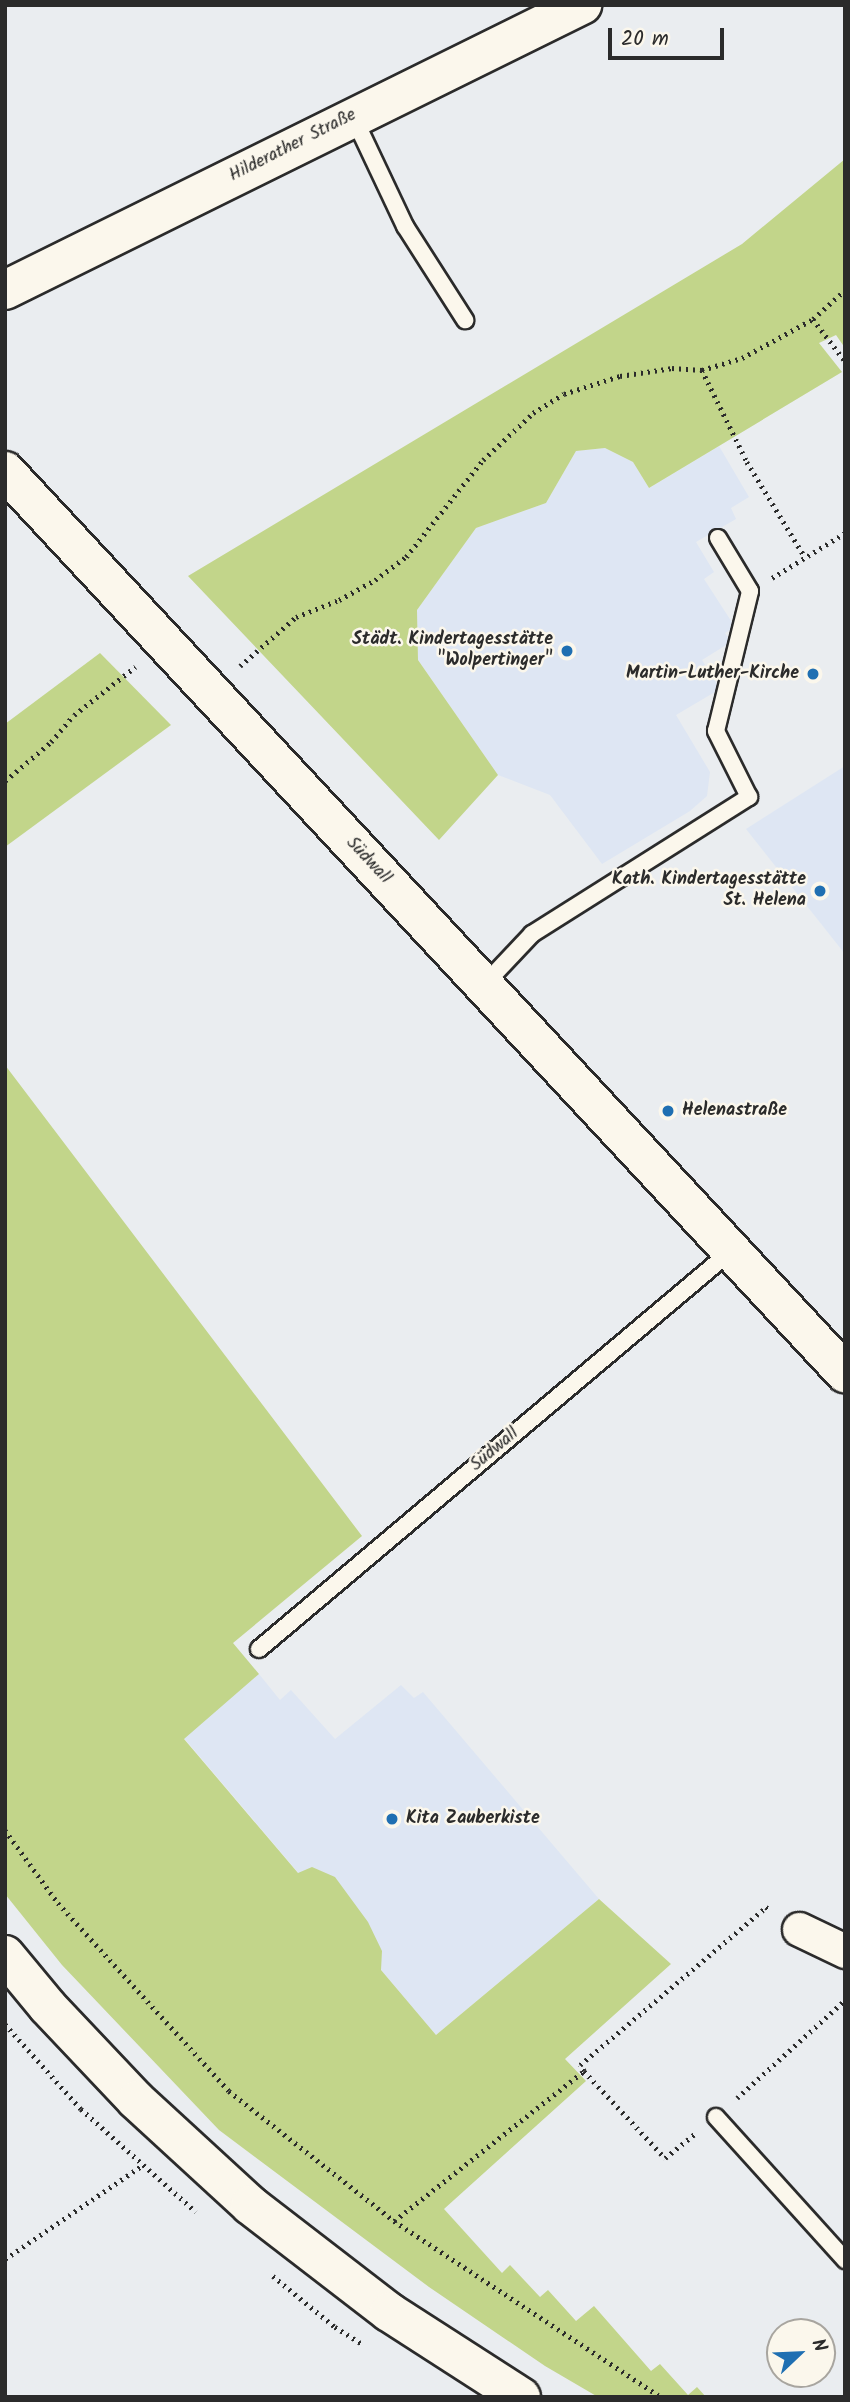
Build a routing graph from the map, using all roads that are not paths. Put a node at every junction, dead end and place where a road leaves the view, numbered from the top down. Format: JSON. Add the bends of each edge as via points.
{"nodes":[{"id":1,"x":582,"y":5,"type":"edge"},
{"id":2,"x":354,"y":116,"type":"junction"},
{"id":3,"x":5,"y":290,"type":"edge"},
{"id":4,"x":465,"y":320,"type":"dead end"},
{"id":5,"x":5,"y":471,"type":"edge"},
{"id":6,"x":718,"y":538,"type":"dead end"},
{"id":7,"x":484,"y":985,"type":"junction"},
{"id":8,"x":731,"y":1251,"type":"junction"},
{"id":9,"x":845,"y":1373,"type":"edge"},
{"id":10,"x":258,"y":1649,"type":"dead end"},
{"id":11,"x":799,"y":1928,"type":"road end"},
{"id":12,"x":845,"y":1951,"type":"edge"},
{"id":13,"x":5,"y":1955,"type":"edge"},
{"id":14,"x":716,"y":2117,"type":"road end"},
{"id":15,"x":845,"y":2260,"type":"edge"},
{"id":16,"x":522,"y":2397,"type":"edge"}],
"edges":[{"from":1,"to":2,"type":"street","name":"Hilderather Straße"},
{"from":2,"to":3,"type":"street","name":"Hilderather Straße"},
{"from":2,"to":4,"type":"lane","via":[[405,226]]},
{"from":5,"to":7,"type":"street","name":"Südwall"},
{"from":6,"to":7,"type":"lane","via":[[750,591],[716,732],[749,797],[532,934]]},
{"from":7,"to":8,"type":"street","name":"Südwall"},
{"from":8,"to":9,"type":"street","name":"Südwall"},
{"from":8,"to":10,"type":"lane","name":"Südwall"},
{"from":11,"to":12,"type":"street"},
{"from":13,"to":16,"type":"street","via":[[136,2100],[250,2205],[389,2312]]},
{"from":14,"to":15,"type":"lane"}]}
